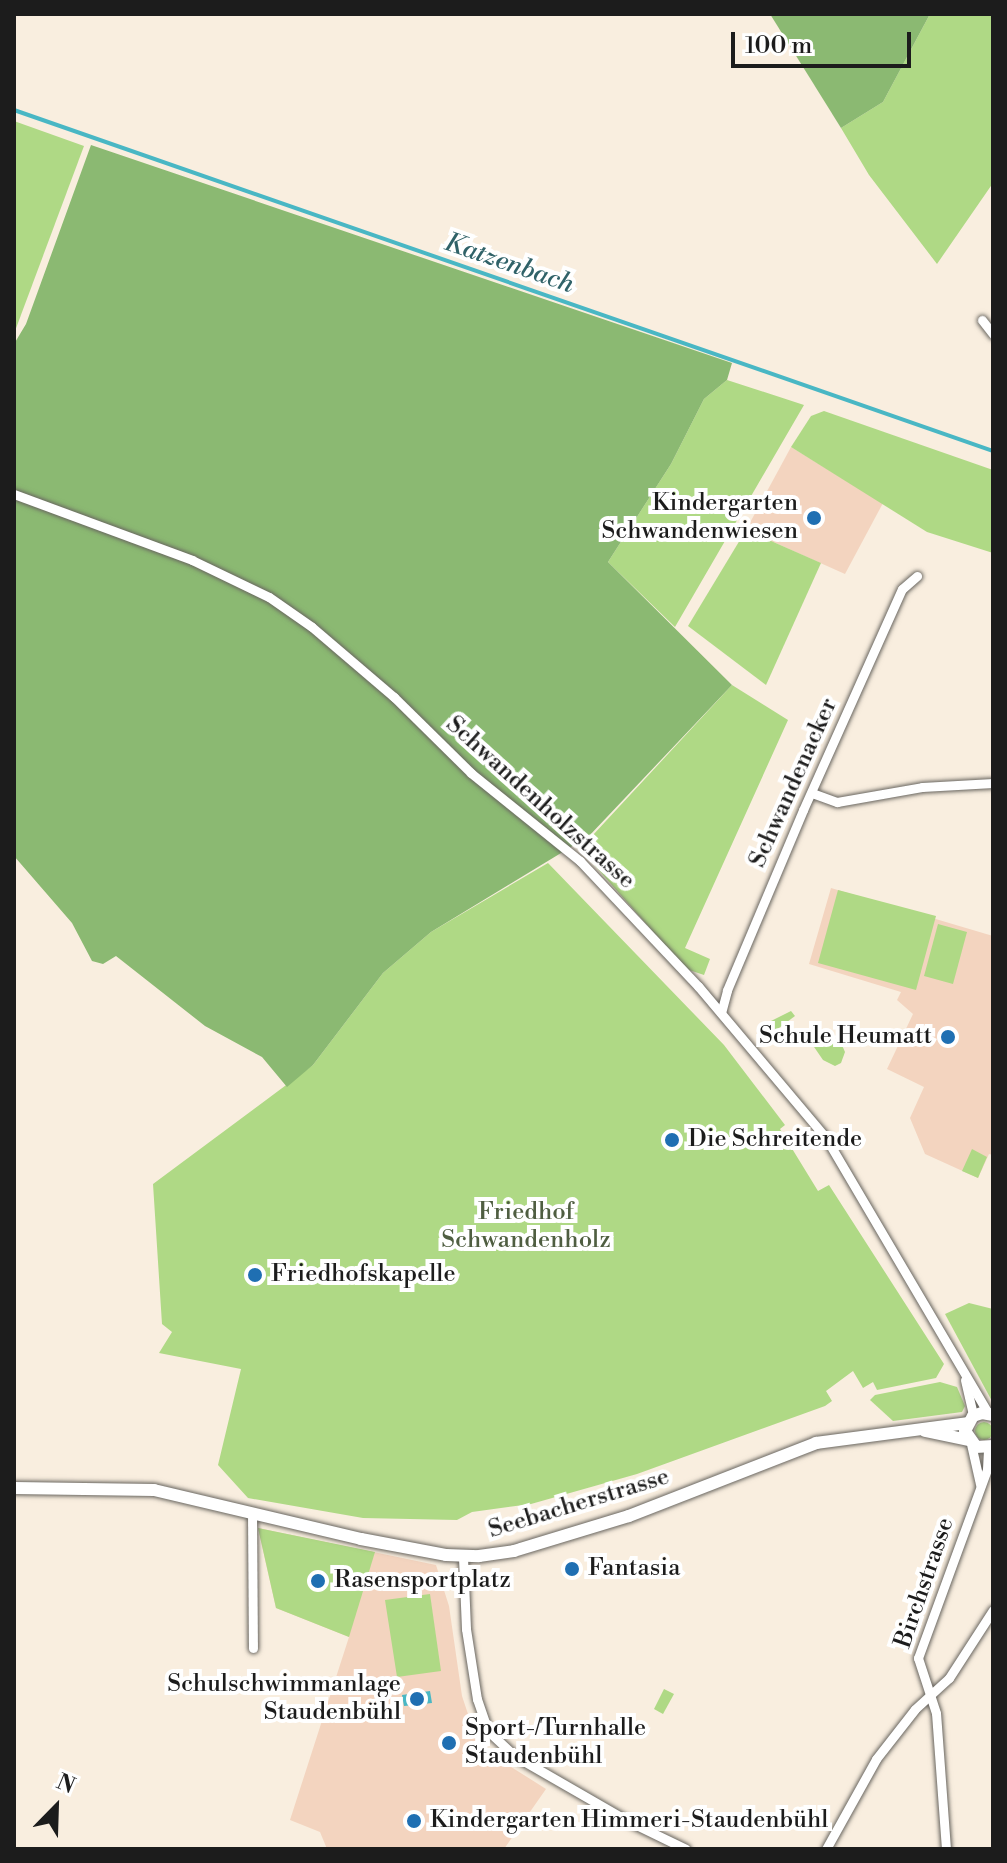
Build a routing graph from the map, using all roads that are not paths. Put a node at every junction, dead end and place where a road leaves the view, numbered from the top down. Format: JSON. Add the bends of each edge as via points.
{"nodes":[{"id":1,"x":982,"y":320,"type":"dead end"},
{"id":2,"x":993,"y":334,"type":"edge"},
{"id":3,"x":14,"y":494,"type":"edge"},
{"id":4,"x":917,"y":576,"type":"dead end"},
{"id":5,"x":993,"y":783,"type":"edge"},
{"id":6,"x":812,"y":793,"type":"junction"},
{"id":7,"x":721,"y":1013,"type":"junction"},
{"id":8,"x":963,"y":1372,"type":"junction"},
{"id":9,"x":990,"y":1414,"type":"edge"},
{"id":10,"x":970,"y":1420,"type":"junction"},
{"id":11,"x":914,"y":1429,"type":"junction"},
{"id":12,"x":969,"y":1442,"type":"junction"},
{"id":13,"x":990,"y":1448,"type":"edge"},
{"id":14,"x":980,"y":1487,"type":"junction"},
{"id":15,"x":14,"y":1488,"type":"edge"},
{"id":16,"x":252,"y":1512,"type":"junction"},
{"id":17,"x":463,"y":1557,"type":"junction"},
{"id":18,"x":993,"y":1610,"type":"edge"},
{"id":19,"x":253,"y":1648,"type":"dead end"},
{"id":20,"x":932,"y":1693,"type":"junction"},
{"id":21,"x":686,"y":1849,"type":"edge"},
{"id":22,"x":826,"y":1849,"type":"edge"},
{"id":23,"x":946,"y":1849,"type":"edge"}],
"edges":[{"from":1,"to":2,"type":"street"},
{"from":3,"to":7,"type":"street","name":"Schwandenholzstrasse","via":[[192,560],[269,597],[312,627],[471,773],[592,871]]},
{"from":4,"to":6,"type":"street","name":"Schwandenacker","via":[[902,589]]},
{"from":5,"to":6,"type":"street","via":[[922,787],[837,802]]},
{"from":6,"to":7,"type":"street","name":"Schwandenacker"},
{"from":7,"to":8,"type":"street","name":"Schwandenholzstrasse","via":[[826,1138]]},
{"from":8,"to":9,"type":"street","name":"Schwandenholzstrasse"},
{"from":8,"to":10,"type":"street","name":"Schwandenholzstrasse"},
{"from":9,"to":10,"type":"street","name":"Seebacherstrasse"},
{"from":10,"to":11,"type":"street","name":"Seebacherstrasse"},
{"from":10,"to":12,"type":"street"},
{"from":11,"to":12,"type":"street","name":"Seebacherstrasse"},
{"from":11,"to":17,"type":"street","name":"Seebacherstrasse","via":[[816,1443],[629,1516],[514,1551]]},
{"from":12,"to":13,"type":"street","name":"Seebacherstrasse"},
{"from":12,"to":14,"type":"street"},
{"from":13,"to":14,"type":"street","name":"Birchstrasse"},
{"from":14,"to":20,"type":"street","name":"Birchstrasse","via":[[920,1650],[918,1664]]},
{"from":15,"to":16,"type":"street","name":"Seebacherstrasse","via":[[154,1490]]},
{"from":16,"to":17,"type":"street","name":"Seebacherstrasse"},
{"from":16,"to":19,"type":"street"},
{"from":17,"to":21,"type":"street","via":[[466,1629],[477,1699],[488,1731],[515,1756]]},
{"from":18,"to":20,"type":"street","via":[[949,1678]]},
{"from":20,"to":22,"type":"street","via":[[876,1759]]},
{"from":20,"to":23,"type":"street","name":"Birchstrasse"}]}
